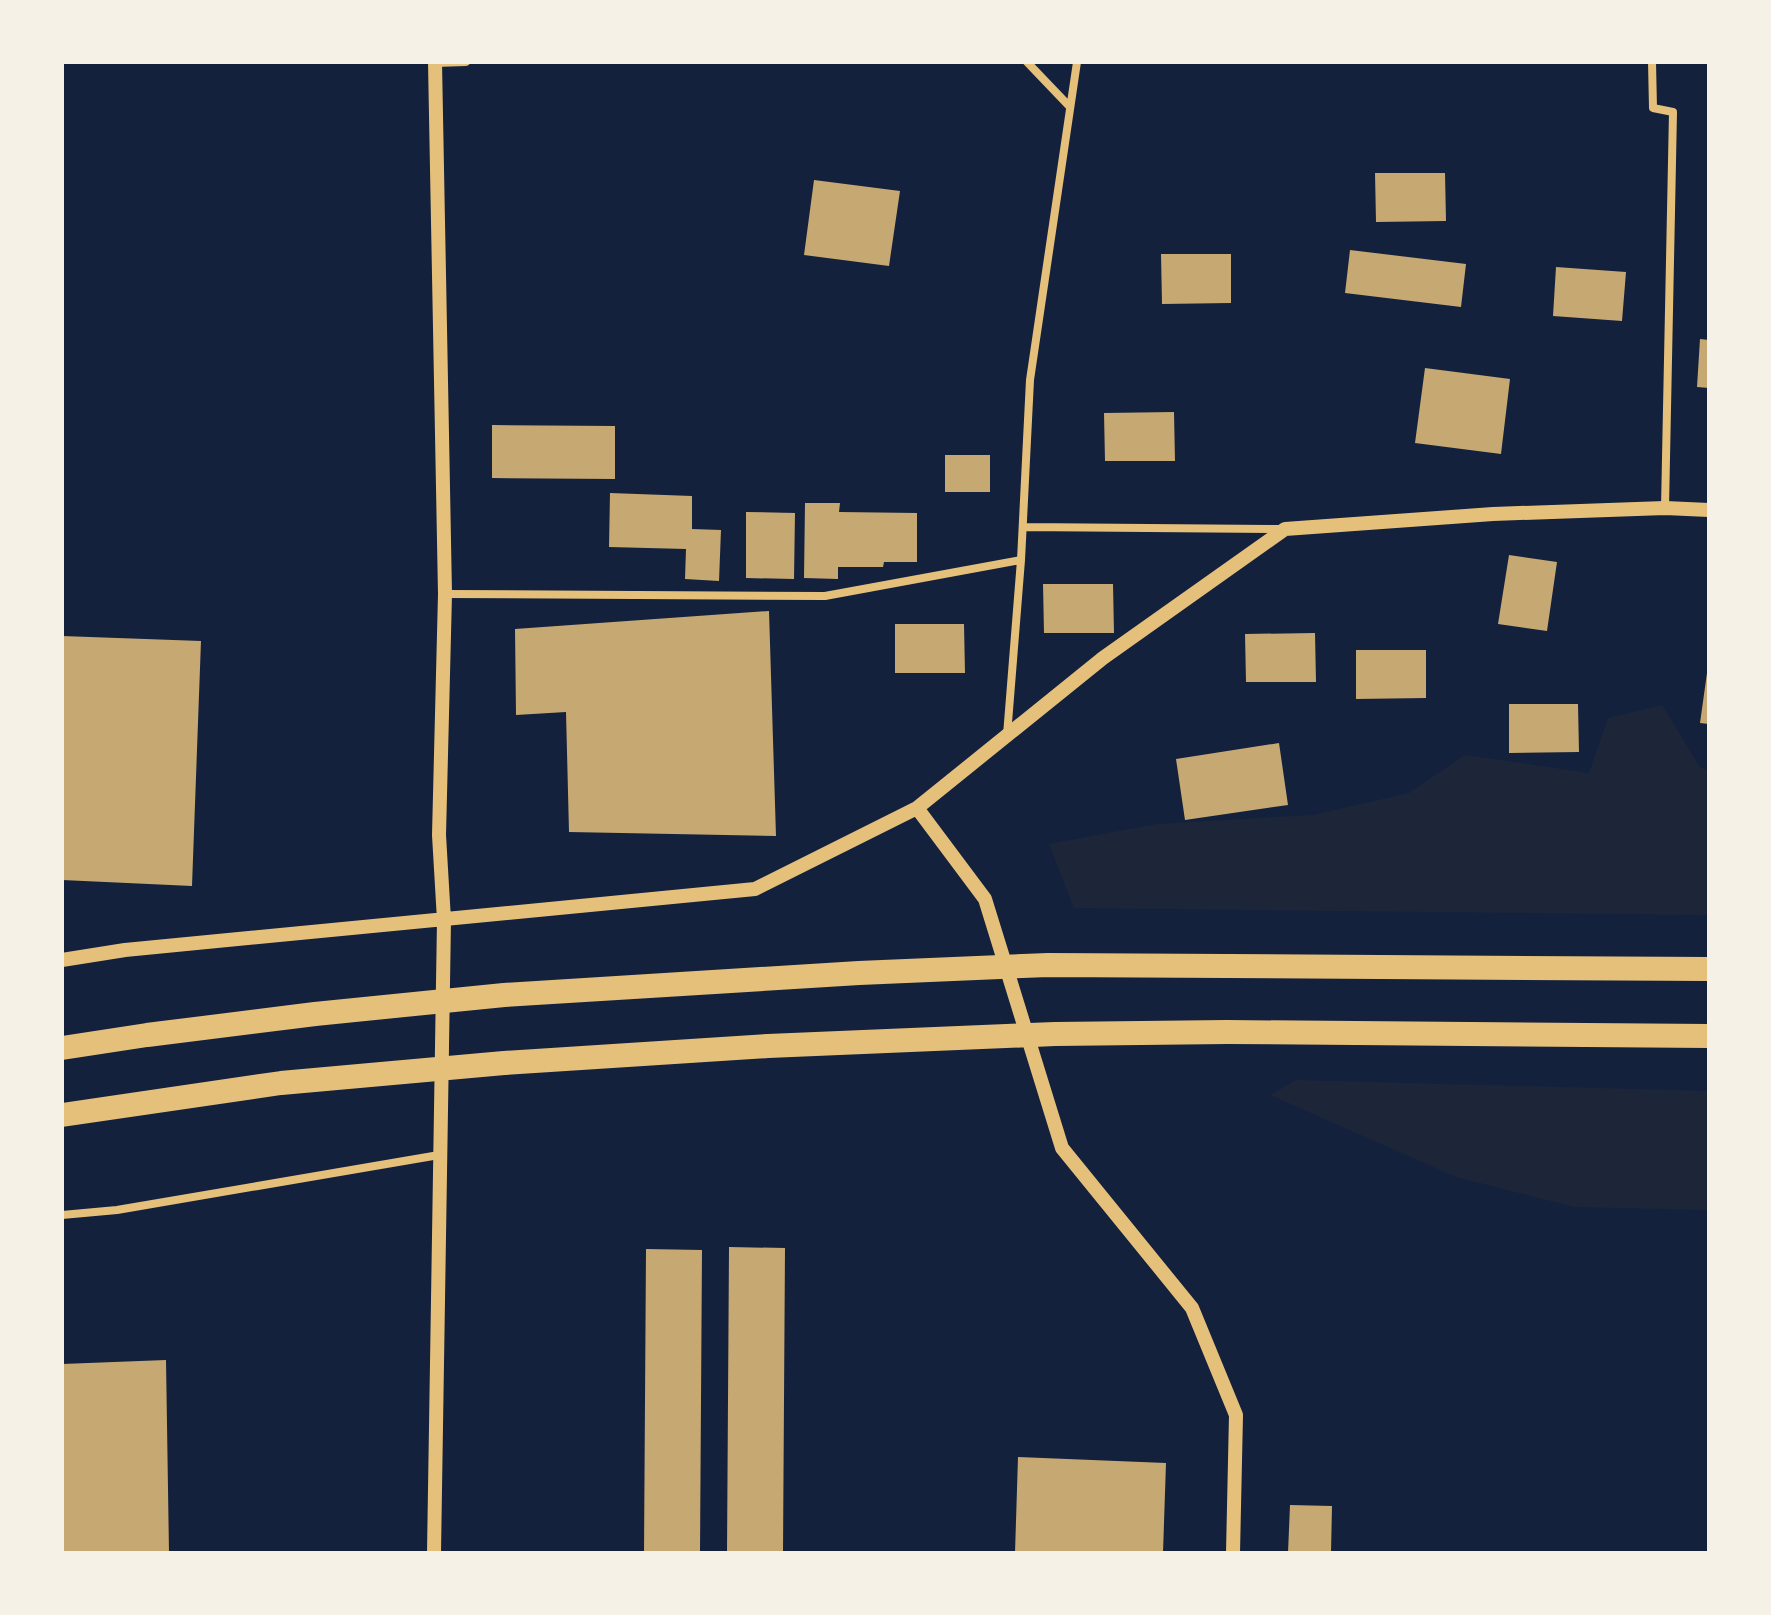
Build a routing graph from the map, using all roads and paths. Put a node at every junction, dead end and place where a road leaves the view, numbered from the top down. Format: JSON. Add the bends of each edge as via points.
{"nodes":[{"id":1,"x":435,"y":62,"type":"edge"},
{"id":2,"x":466,"y":62,"type":"edge"},
{"id":3,"x":1027,"y":62,"type":"edge"},
{"id":4,"x":1077,"y":62,"type":"edge"},
{"id":5,"x":1652,"y":62,"type":"edge"},
{"id":6,"x":1070,"y":107,"type":"junction"},
{"id":7,"x":1665,"y":508,"type":"junction"},
{"id":8,"x":1709,"y":510,"type":"edge"},
{"id":9,"x":1023,"y":527,"type":"junction"},
{"id":10,"x":1285,"y":529,"type":"junction"},
{"id":11,"x":1021,"y":560,"type":"junction"},
{"id":12,"x":445,"y":594,"type":"junction"},
{"id":13,"x":1007,"y":735,"type":"junction"},
{"id":14,"x":917,"y":808,"type":"junction"},
{"id":15,"x":444,"y":920,"type":"junction"},
{"id":16,"x":62,"y":960,"type":"edge"},
{"id":17,"x":1709,"y":969,"type":"edge"},
{"id":18,"x":1709,"y":1036,"type":"edge"},
{"id":19,"x":62,"y":1048,"type":"edge"},
{"id":20,"x":62,"y":1115,"type":"edge"},
{"id":21,"x":439,"y":1155,"type":"junction"},
{"id":22,"x":62,"y":1215,"type":"edge"},
{"id":23,"x":434,"y":1553,"type":"edge"},
{"id":24,"x":1233,"y":1553,"type":"edge"}],
"edges":[{"from":1,"to":2,"type":"street"},
{"from":1,"to":12,"type":"street"},
{"from":3,"to":6,"type":"street"},
{"from":4,"to":6,"type":"street"},
{"from":5,"to":7,"type":"street","via":[[1653,108],[1673,112]]},
{"from":6,"to":9,"type":"street","via":[[1030,380]]},
{"from":7,"to":8,"type":"street"},
{"from":7,"to":10,"type":"street"},
{"from":9,"to":10,"type":"street"},
{"from":9,"to":11,"type":"street"},
{"from":10,"to":13,"type":"street","via":[[1103,658]]},
{"from":11,"to":12,"type":"street","via":[[825,596]]},
{"from":11,"to":13,"type":"street"},
{"from":12,"to":15,"type":"street","via":[[439,835]]},
{"from":13,"to":14,"type":"street"},
{"from":14,"to":15,"type":"street","via":[[755,889]]},
{"from":14,"to":24,"type":"street","via":[[985,899],[1062,1148],[1192,1308],[1236,1415]]},
{"from":15,"to":16,"type":"street"},
{"from":15,"to":21,"type":"street"},
{"from":17,"to":19,"type":"highway","via":[[1048,965],[859,973],[504,995]]},
{"from":18,"to":20,"type":"highway","via":[[1227,1032],[768,1046],[281,1083]]},
{"from":21,"to":22,"type":"street"},
{"from":21,"to":23,"type":"street"}]}
